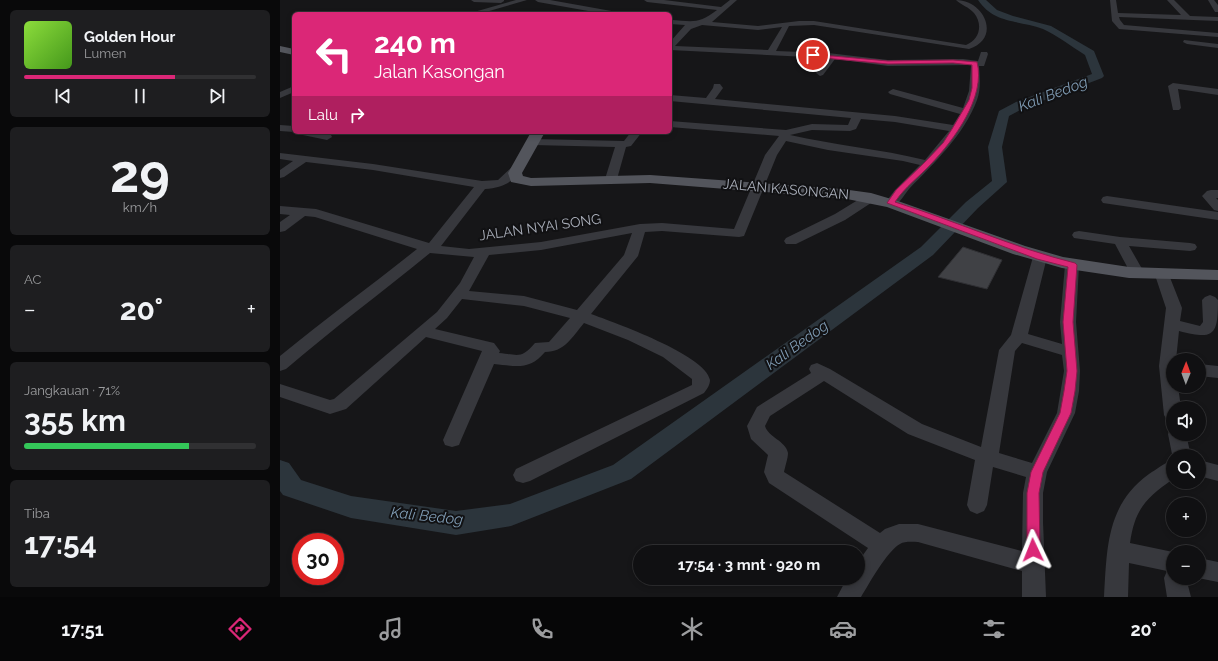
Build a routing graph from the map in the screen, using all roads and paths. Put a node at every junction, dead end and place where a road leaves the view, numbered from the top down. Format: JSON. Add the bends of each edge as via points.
{"nodes":[{"id":1,"x":474,"y":0,"type":"edge"},
{"id":2,"x":538,"y":0,"type":"edge"},
{"id":3,"x":647,"y":0,"type":"edge"},
{"id":4,"x":734,"y":0,"type":"edge"},
{"id":5,"x":960,"y":0,"type":"edge"},
{"id":6,"x":1113,"y":0,"type":"edge"},
{"id":7,"x":1162,"y":0,"type":"edge"},
{"id":8,"x":1170,"y":0,"type":"edge"},
{"id":9,"x":1210,"y":0,"type":"edge"},
{"id":10,"x":1218,"y":0,"type":"edge"},
{"id":11,"x":522,"y":1,"type":"edge"},
{"id":12,"x":587,"y":2,"type":"dead end"},
{"id":13,"x":510,"y":3,"type":"junction"},
{"id":14,"x":575,"y":7,"type":"junction"},
{"id":15,"x":723,"y":9,"type":"junction"},
{"id":16,"x":1218,"y":10,"type":"edge"},
{"id":17,"x":478,"y":12,"type":"edge"},
{"id":18,"x":565,"y":12,"type":"dead end"},
{"id":19,"x":605,"y":12,"type":"edge"},
{"id":20,"x":681,"y":15,"type":"edge"},
{"id":21,"x":1116,"y":15,"type":"junction"},
{"id":22,"x":1188,"y":18,"type":"junction"},
{"id":23,"x":1218,"y":20,"type":"edge"},
{"id":24,"x":698,"y":24,"type":"junction"},
{"id":25,"x":786,"y":26,"type":"dead end"},
{"id":26,"x":1218,"y":35,"type":"edge"},
{"id":27,"x":1187,"y":42,"type":"dead end"},
{"id":28,"x":672,"y":45,"type":"edge"},
{"id":29,"x":672,"y":46,"type":"edge"},
{"id":30,"x":1218,"y":46,"type":"edge"},
{"id":31,"x":966,"y":47,"type":"junction"},
{"id":32,"x":280,"y":49,"type":"edge"},
{"id":33,"x":292,"y":52,"type":"edge"},
{"id":34,"x":770,"y":54,"type":"junction"},
{"id":35,"x":984,"y":54,"type":"dead end"},
{"id":36,"x":832,"y":57,"type":"junction"},
{"id":37,"x":846,"y":59,"type":"junction"},
{"id":38,"x":963,"y":62,"type":"junction"},
{"id":39,"x":975,"y":63,"type":"junction"},
{"id":40,"x":841,"y":69,"type":"dead end"},
{"id":41,"x":820,"y":73,"type":"dead end"},
{"id":42,"x":717,"y":86,"type":"dead end"},
{"id":43,"x":292,"y":90,"type":"edge"},
{"id":44,"x":893,"y":92,"type":"dead end"},
{"id":45,"x":1218,"y":92,"type":"edge"},
{"id":46,"x":280,"y":95,"type":"edge"},
{"id":47,"x":672,"y":98,"type":"edge"},
{"id":48,"x":709,"y":101,"type":"junction"},
{"id":49,"x":1176,"y":108,"type":"dead end"},
{"id":50,"x":965,"y":112,"type":"junction"},
{"id":51,"x":857,"y":116,"type":"junction"},
{"id":52,"x":672,"y":124,"type":"edge"},
{"id":53,"x":280,"y":128,"type":"edge"},
{"id":54,"x":292,"y":129,"type":"edge"},
{"id":55,"x":955,"y":129,"type":"junction"},
{"id":56,"x":312,"y":134,"type":"edge"},
{"id":57,"x":635,"y":134,"type":"edge"},
{"id":58,"x":785,"y":135,"type":"junction"},
{"id":59,"x":327,"y":137,"type":"dead end"},
{"id":60,"x":536,"y":137,"type":"edge"},
{"id":61,"x":621,"y":144,"type":"junction"},
{"id":62,"x":280,"y":156,"type":"edge"},
{"id":63,"x":305,"y":158,"type":"junction"},
{"id":64,"x":928,"y":164,"type":"junction"},
{"id":65,"x":517,"y":168,"type":"junction"},
{"id":66,"x":280,"y":175,"type":"edge"},
{"id":67,"x":611,"y":179,"type":"junction"},
{"id":68,"x":531,"y":182,"type":"junction"},
{"id":69,"x":482,"y":185,"type":"junction"},
{"id":70,"x":496,"y":185,"type":"junction"},
{"id":71,"x":758,"y":186,"type":"junction"},
{"id":72,"x":1218,"y":194,"type":"edge"},
{"id":73,"x":870,"y":198,"type":"junction"},
{"id":74,"x":1107,"y":200,"type":"dead end"},
{"id":75,"x":891,"y":203,"type":"junction"},
{"id":76,"x":1218,"y":207,"type":"edge"},
{"id":77,"x":280,"y":210,"type":"edge"},
{"id":78,"x":302,"y":211,"type":"junction"},
{"id":79,"x":1218,"y":216,"type":"edge"},
{"id":80,"x":280,"y":228,"type":"edge"},
{"id":81,"x":640,"y":228,"type":"junction"},
{"id":82,"x":1079,"y":235,"type":"dead end"},
{"id":83,"x":791,"y":241,"type":"dead end"},
{"id":84,"x":1120,"y":241,"type":"junction"},
{"id":85,"x":1190,"y":246,"type":"dead end"},
{"id":86,"x":430,"y":248,"type":"junction"},
{"id":87,"x":484,"y":252,"type":"junction"},
{"id":88,"x":1040,"y":257,"type":"junction"},
{"id":89,"x":1072,"y":265,"type":"junction"},
{"id":90,"x":1138,"y":274,"type":"junction"},
{"id":91,"x":1218,"y":274,"type":"edge"},
{"id":92,"x":1162,"y":275,"type":"junction"},
{"id":93,"x":458,"y":294,"type":"junction"},
{"id":94,"x":1210,"y":300,"type":"dead end"},
{"id":95,"x":581,"y":316,"type":"junction"},
{"id":96,"x":1214,"y":323,"type":"edge"},
{"id":97,"x":1172,"y":324,"type":"junction"},
{"id":98,"x":425,"y":332,"type":"junction"},
{"id":99,"x":1019,"y":337,"type":"junction"},
{"id":100,"x":1070,"y":352,"type":"junction"},
{"id":101,"x":1171,"y":353,"type":"edge"},
{"id":102,"x":489,"y":358,"type":"junction"},
{"id":103,"x":280,"y":365,"type":"edge"},
{"id":104,"x":1206,"y":371,"type":"edge"},
{"id":105,"x":1218,"y":372,"type":"edge"},
{"id":106,"x":280,"y":390,"type":"edge"},
{"id":107,"x":452,"y":440,"type":"dead end"},
{"id":108,"x":987,"y":457,"type":"junction"},
{"id":109,"x":1206,"y":470,"type":"edge"},
{"id":110,"x":1037,"y":472,"type":"junction"},
{"id":111,"x":1166,"y":473,"type":"edge"},
{"id":112,"x":1218,"y":473,"type":"edge"},
{"id":113,"x":523,"y":475,"type":"dead end"},
{"id":114,"x":977,"y":505,"type":"dead end"},
{"id":115,"x":882,"y":546,"type":"junction"},
{"id":116,"x":1119,"y":550,"type":"junction"},
{"id":117,"x":1034,"y":564,"type":"junction"},
{"id":118,"x":1166,"y":566,"type":"edge"},
{"id":119,"x":1206,"y":569,"type":"edge"},
{"id":120,"x":1218,"y":572,"type":"edge"},
{"id":121,"x":1177,"y":585,"type":"edge"},
{"id":122,"x":849,"y":597,"type":"edge"},
{"id":123,"x":1034,"y":597,"type":"edge"},
{"id":124,"x":1116,"y":597,"type":"edge"},
{"id":125,"x":1179,"y":597,"type":"edge"}],
"edges":[{"from":1,"to":13,"type":"street"},
{"from":2,"to":14,"type":"street"},
{"from":3,"to":20,"type":"street"},
{"from":4,"to":15,"type":"street"},
{"from":5,"to":31,"type":"street","via":[[977,11],[983,29],[982,37],[974,45]]},
{"from":6,"to":21,"type":"street"},
{"from":7,"to":8,"type":"street"},
{"from":8,"to":22,"type":"street"},
{"from":9,"to":10,"type":"street"},
{"from":9,"to":16,"type":"street"},
{"from":11,"to":13,"type":"street"},
{"from":12,"to":14,"type":"street"},
{"from":13,"to":17,"type":"street"},
{"from":14,"to":18,"type":"street"},
{"from":14,"to":19,"type":"street"},
{"from":15,"to":20,"type":"street"},
{"from":15,"to":24,"type":"street","via":[[708,21]]},
{"from":20,"to":24,"type":"street"},
{"from":21,"to":22,"type":"street"},
{"from":21,"to":26,"type":"street","via":[[1116,21],[1122,27]]},
{"from":22,"to":23,"type":"street"},
{"from":24,"to":28,"type":"street","via":[[688,27]]},
{"from":24,"to":31,"type":"street","via":[[758,28],[814,23]]},
{"from":25,"to":34,"type":"street"},
{"from":27,"to":30,"type":"street"},
{"from":29,"to":34,"type":"street"},
{"from":31,"to":38,"type":"street"},
{"from":32,"to":33,"type":"main road"},
{"from":34,"to":36,"type":"street","via":[[798,51]]},
{"from":35,"to":39,"type":"street","via":[[981,64]]},
{"from":36,"to":37,"type":"street"},
{"from":36,"to":41,"type":"street"},
{"from":37,"to":38,"type":"street","via":[[905,63]]},
{"from":37,"to":40,"type":"street"},
{"from":38,"to":39,"type":"street"},
{"from":39,"to":50,"type":"street","via":[[975,88]]},
{"from":42,"to":48,"type":"street","via":[[717,91]]},
{"from":43,"to":46,"type":"street"},
{"from":44,"to":50,"type":"street"},
{"from":45,"to":49,"type":"street","via":[[1172,86]]},
{"from":47,"to":48,"type":"street"},
{"from":48,"to":51,"type":"street"},
{"from":50,"to":55,"type":"street"},
{"from":51,"to":55,"type":"street","via":[[895,119]]},
{"from":51,"to":58,"type":"street","via":[[850,128],[812,127]]},
{"from":52,"to":58,"type":"street"},
{"from":53,"to":54,"type":"street"},
{"from":55,"to":64,"type":"street"},
{"from":56,"to":59,"type":"street"},
{"from":57,"to":61,"type":"street","via":[[627,144]]},
{"from":58,"to":64,"type":"street","via":[[828,147]]},
{"from":58,"to":71,"type":"street","via":[[771,154]]},
{"from":60,"to":61,"type":"street"},
{"from":60,"to":65,"type":"main road"},
{"from":61,"to":67,"type":"street"},
{"from":62,"to":63,"type":"street"},
{"from":63,"to":66,"type":"street"},
{"from":63,"to":69,"type":"street"},
{"from":64,"to":75,"type":"street","via":[[899,191]]},
{"from":65,"to":68,"type":"main road","name":"JALAN KASONGAN","via":[[516,179]]},
{"from":65,"to":70,"type":"street","via":[[504,183]]},
{"from":67,"to":68,"type":"main road","name":"JALAN KASONGAN"},
{"from":67,"to":71,"type":"main road","name":"JALAN KASONGAN"},
{"from":68,"to":70,"type":"street"},
{"from":69,"to":70,"type":"street"},
{"from":69,"to":86,"type":"street"},
{"from":71,"to":73,"type":"main road","name":"JALAN KASONGAN","via":[[821,190]]},
{"from":71,"to":81,"type":"street","name":"JALAN NYAI SONG","via":[[739,233],[662,227]]},
{"from":72,"to":76,"type":"street","via":[[1208,196]]},
{"from":73,"to":75,"type":"main road","name":"JALAN KASONGAN"},
{"from":73,"to":83,"type":"street","via":[[840,217]]},
{"from":74,"to":79,"type":"street"},
{"from":75,"to":88,"type":"main road","name":"JALAN KASONGAN"},
{"from":77,"to":78,"type":"street","name":"JALAN NYAI SONG"},
{"from":78,"to":80,"type":"street"},
{"from":78,"to":86,"type":"street","name":"JALAN NYAI SONG"},
{"from":81,"to":87,"type":"street","name":"JALAN NYAI SONG","via":[[541,246]]},
{"from":81,"to":95,"type":"street","via":[[631,256]]},
{"from":82,"to":84,"type":"street"},
{"from":84,"to":85,"type":"street"},
{"from":84,"to":90,"type":"street"},
{"from":86,"to":87,"type":"street","name":"JALAN NYAI SONG"},
{"from":86,"to":103,"type":"street","via":[[326,326]]},
{"from":87,"to":93,"type":"street"},
{"from":88,"to":89,"type":"main road","name":"JALAN KASONGAN"},
{"from":88,"to":99,"type":"street"},
{"from":89,"to":90,"type":"main road","name":"JALAN KASONGAN"},
{"from":89,"to":100,"type":"street","via":[[1068,322]]},
{"from":90,"to":92,"type":"main road","name":"JALAN KASONGAN"},
{"from":91,"to":92,"type":"main road","name":"JALAN KASONGAN"},
{"from":92,"to":97,"type":"street","via":[[1174,304]]},
{"from":93,"to":95,"type":"street","via":[[524,301]]},
{"from":93,"to":98,"type":"street"},
{"from":94,"to":96,"type":"street"},
{"from":95,"to":102,"type":"street","via":[[557,344],[553,347],[541,347],[530,359],[520,361]]},
{"from":95,"to":113,"type":"street","via":[[634,336],[669,353],[697,373],[701,378],[701,384],[698,389]]},
{"from":96,"to":97,"type":"street","via":[[1202,331]]},
{"from":97,"to":101,"type":"street"},
{"from":98,"to":102,"type":"street","via":[[488,347],[492,350]]},
{"from":98,"to":106,"type":"street","via":[[406,345],[338,406],[330,407]]},
{"from":99,"to":100,"type":"street"},
{"from":99,"to":108,"type":"street","via":[[1007,350]]},
{"from":100,"to":110,"type":"street","via":[[1072,371],[1066,413]]},
{"from":102,"to":107,"type":"street"},
{"from":104,"to":105,"type":"street"},
{"from":108,"to":110,"type":"street"},
{"from":108,"to":114,"type":"street"},
{"from":108,"to":115,"type":"street","via":[[915,429],[820,371],[764,412],[756,426],[758,434],[778,453],[774,472],[776,477]]},
{"from":109,"to":112,"type":"street"},
{"from":110,"to":117,"type":"street","via":[[1033,500]]},
{"from":111,"to":116,"type":"street","via":[[1136,497],[1128,509]]},
{"from":115,"to":117,"type":"street","via":[[892,536],[908,532],[918,533]]},
{"from":115,"to":122,"type":"street"},
{"from":116,"to":118,"type":"street"},
{"from":116,"to":124,"type":"street"},
{"from":117,"to":123,"type":"street"},
{"from":119,"to":120,"type":"street"},
{"from":121,"to":125,"type":"street"}]}
